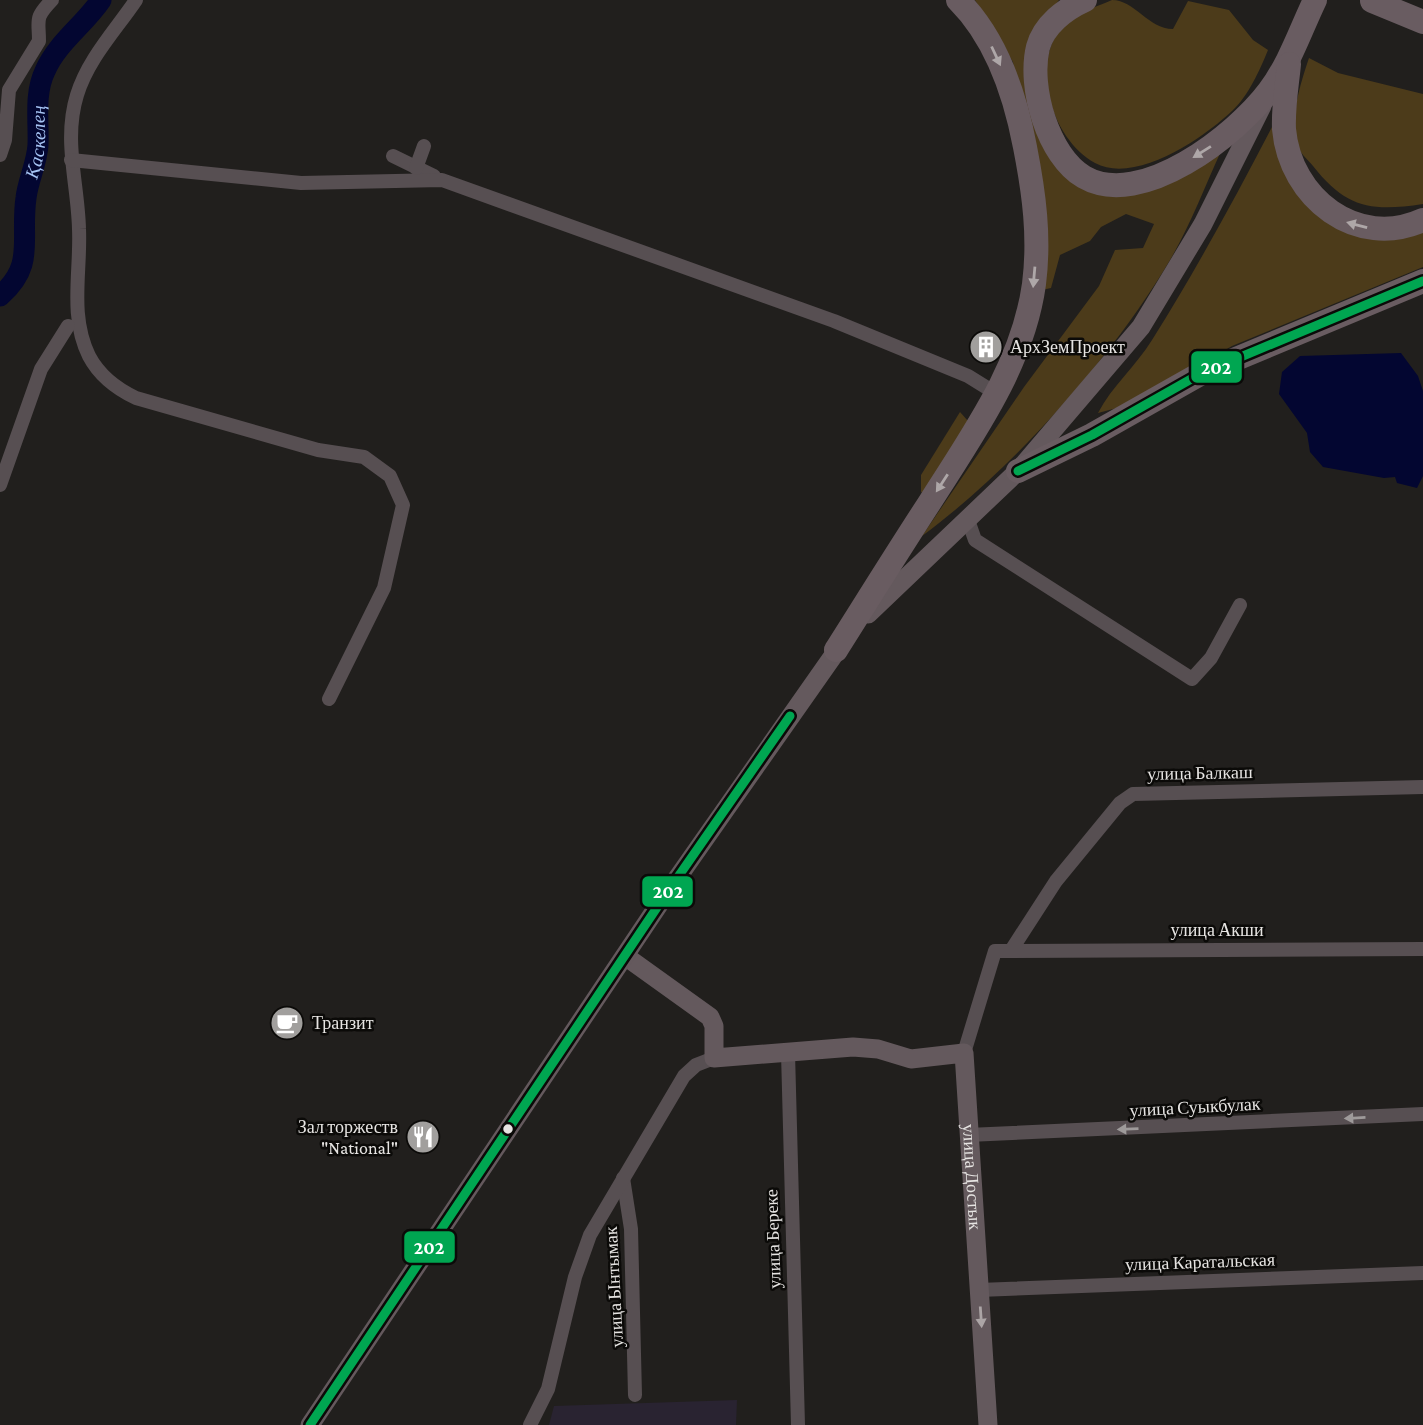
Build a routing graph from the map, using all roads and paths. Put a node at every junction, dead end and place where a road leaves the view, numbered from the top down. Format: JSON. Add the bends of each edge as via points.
{"nodes":[{"id":1,"x":52,"y":0,"type":"edge"},
{"id":2,"x":136,"y":0,"type":"edge"},
{"id":3,"x":958,"y":0,"type":"edge"},
{"id":4,"x":1086,"y":0,"type":"edge"},
{"id":5,"x":1315,"y":0,"type":"edge"},
{"id":6,"x":1371,"y":0,"type":"edge"},
{"id":7,"x":1423,"y":10,"type":"edge"},
{"id":8,"x":1423,"y":22,"type":"edge"},
{"id":9,"x":1291,"y":50,"type":"junction"},
{"id":10,"x":1270,"y":90,"type":"junction"},
{"id":11,"x":424,"y":146,"type":"dead end"},
{"id":12,"x":0,"y":155,"type":"edge"},
{"id":13,"x":393,"y":156,"type":"dead end"},
{"id":14,"x":71,"y":160,"type":"junction"},
{"id":15,"x":416,"y":169,"type":"junction"},
{"id":16,"x":442,"y":180,"type":"junction"},
{"id":17,"x":1423,"y":220,"type":"edge"},
{"id":18,"x":1423,"y":281,"type":"edge"},
{"id":19,"x":68,"y":326,"type":"dead end"},
{"id":20,"x":997,"y":394,"type":"junction"},
{"id":21,"x":1018,"y":471,"type":"junction"},
{"id":22,"x":0,"y":485,"type":"edge"},
{"id":23,"x":968,"y":520,"type":"junction"},
{"id":24,"x":1240,"y":606,"type":"dead end"},
{"id":25,"x":836,"y":650,"type":"junction"},
{"id":26,"x":329,"y":699,"type":"dead end"},
{"id":27,"x":1423,"y":786,"type":"edge"},
{"id":28,"x":1012,"y":949,"type":"junction"},
{"id":29,"x":1423,"y":949,"type":"edge"},
{"id":30,"x":625,"y":956,"type":"junction"},
{"id":31,"x":788,"y":1053,"type":"junction"},
{"id":32,"x":964,"y":1053,"type":"junction"},
{"id":33,"x":714,"y":1058,"type":"junction"},
{"id":34,"x":1423,"y":1114,"type":"edge"},
{"id":35,"x":968,"y":1135,"type":"junction"},
{"id":36,"x":623,"y":1178,"type":"junction"},
{"id":37,"x":1423,"y":1273,"type":"edge"},
{"id":38,"x":979,"y":1290,"type":"junction"},
{"id":39,"x":635,"y":1395,"type":"dead end"},
{"id":40,"x":310,"y":1425,"type":"edge"},
{"id":41,"x":530,"y":1425,"type":"edge"},
{"id":42,"x":798,"y":1425,"type":"edge"},
{"id":43,"x":988,"y":1425,"type":"edge"}],
"edges":[{"from":1,"to":12,"type":"street","via":[[40,12],[35,27],[39,41],[9,90]]},
{"from":2,"to":14,"type":"street","via":[[88,66],[76,97]]},
{"from":3,"to":20,"type":"highway","one_way":true,"via":[[976,18],[1012,90],[1037,216],[1034,284],[1022,333]]},
{"from":10,"to":4,"type":"highway","one_way":true,"via":[[1231,132],[1197,156],[1146,180],[1125,186],[1083,176],[1052,141],[1042,113],[1036,66],[1038,46],[1048,29],[1058,16]]},
{"from":5,"to":9,"type":"highway"},
{"from":6,"to":7,"type":"highway"},
{"from":6,"to":8,"type":"highway"},
{"from":9,"to":10,"type":"highway"},
{"from":17,"to":9,"type":"highway","one_way":true,"via":[[1408,226],[1366,228],[1343,221],[1308,192],[1297,174],[1284,130]]},
{"from":10,"to":21,"type":"main road","via":[[1203,224],[1141,327]]},
{"from":11,"to":15,"type":"street"},
{"from":13,"to":15,"type":"street"},
{"from":14,"to":16,"type":"street","via":[[301,183]]},
{"from":14,"to":26,"type":"street","via":[[79,229],[76,307],[88,355],[118,390],[318,450],[364,457],[390,476],[402,505],[384,588]]},
{"from":15,"to":16,"type":"street"},
{"from":16,"to":20,"type":"street","via":[[834,321],[968,376]]},
{"from":18,"to":21,"type":"highway","via":[[1200,374]]},
{"from":19,"to":22,"type":"street","via":[[41,369]]},
{"from":20,"to":25,"type":"highway","one_way":true},
{"from":21,"to":23,"type":"main road"},
{"from":23,"to":24,"type":"street","via":[[975,540],[1192,679],[1211,658]]},
{"from":23,"to":25,"type":"main road","via":[[889,591]]},
{"from":25,"to":30,"type":"main road"},
{"from":27,"to":28,"type":"street","name":"улица Балкаш","via":[[1133,794],[1120,803],[1056,881]]},
{"from":28,"to":29,"type":"street","name":"улица Акши"},
{"from":28,"to":32,"type":"street","name":"улица Достык","via":[[995,951]]},
{"from":30,"to":33,"type":"main road","via":[[710,1017],[715,1026]]},
{"from":30,"to":40,"type":"main road"},
{"from":31,"to":32,"type":"main road","via":[[853,1047],[911,1059]]},
{"from":31,"to":33,"type":"main road"},
{"from":31,"to":42,"type":"street","name":"улица Береке"},
{"from":32,"to":35,"type":"main road","name":"улица Достык"},
{"from":33,"to":36,"type":"street","via":[[684,1076]]},
{"from":34,"to":35,"type":"street","name":"улица Суыкбулак","one_way":true},
{"from":35,"to":38,"type":"main road","name":"улица Достык"},
{"from":36,"to":39,"type":"street","name":"улица Ынтымак","via":[[631,1229]]},
{"from":36,"to":41,"type":"street","via":[[590,1235],[548,1389]]},
{"from":37,"to":38,"type":"street","name":"улица Каратальская"},
{"from":38,"to":43,"type":"main road","name":"улица Достык","one_way":true}]}
